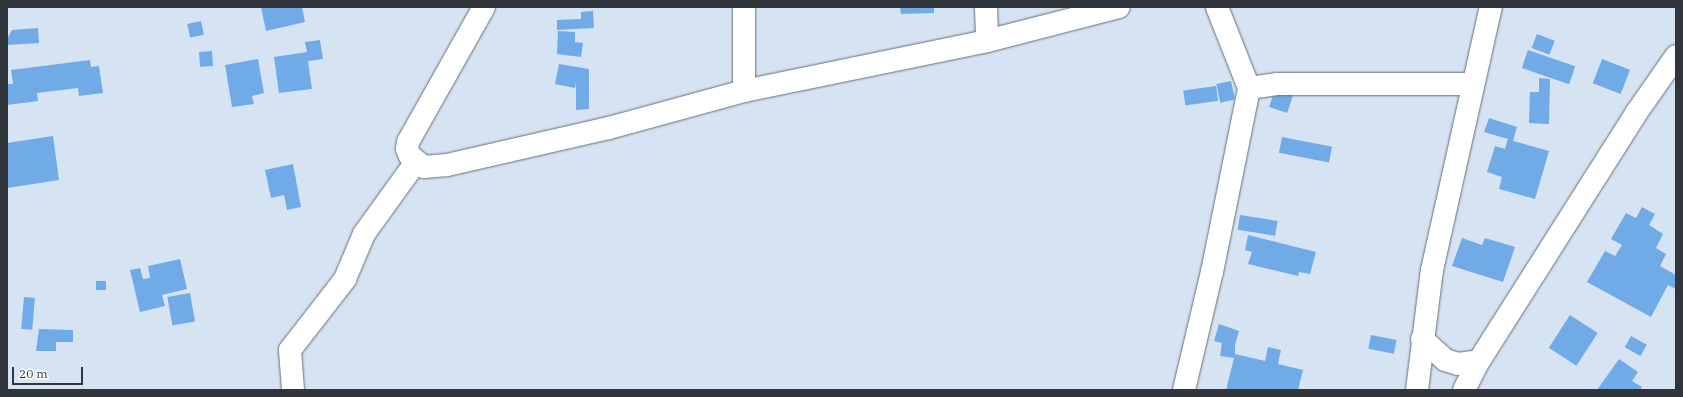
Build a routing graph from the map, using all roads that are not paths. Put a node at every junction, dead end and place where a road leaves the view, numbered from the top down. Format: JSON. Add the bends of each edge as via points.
{"nodes":[{"id":1,"x":484,"y":7,"type":"edge"},
{"id":2,"x":744,"y":7,"type":"edge"},
{"id":3,"x":986,"y":7,"type":"edge"},
{"id":4,"x":1119,"y":7,"type":"edge"},
{"id":5,"x":1218,"y":7,"type":"edge"},
{"id":6,"x":1491,"y":7,"type":"edge"},
{"id":7,"x":987,"y":41,"type":"junction"},
{"id":8,"x":1676,"y":56,"type":"edge"},
{"id":9,"x":1472,"y":84,"type":"junction"},
{"id":10,"x":1249,"y":88,"type":"junction"},
{"id":11,"x":744,"y":91,"type":"junction"},
{"id":12,"x":416,"y":162,"type":"junction"},
{"id":13,"x":1422,"y":339,"type":"junction"},
{"id":14,"x":1479,"y":361,"type":"junction"},
{"id":15,"x":293,"y":390,"type":"edge"},
{"id":16,"x":1184,"y":390,"type":"edge"},
{"id":17,"x":1417,"y":390,"type":"edge"},
{"id":18,"x":1464,"y":390,"type":"edge"}],
"edges":[{"from":1,"to":12,"type":"street","via":[[408,142],[407,149]]},
{"from":2,"to":11,"type":"street"},
{"from":3,"to":7,"type":"street"},
{"from":4,"to":7,"type":"street"},
{"from":5,"to":10,"type":"street"},
{"from":6,"to":9,"type":"street"},
{"from":7,"to":11,"type":"street"},
{"from":8,"to":14,"type":"street","via":[[1637,112]]},
{"from":9,"to":10,"type":"street","via":[[1277,84]]},
{"from":9,"to":13,"type":"street","via":[[1432,270]]},
{"from":10,"to":16,"type":"street","via":[[1212,272]]},
{"from":11,"to":12,"type":"street","via":[[609,128],[447,165],[424,167]]},
{"from":12,"to":15,"type":"street","via":[[364,234],[346,279],[290,350]]},
{"from":13,"to":14,"type":"street","via":[[1445,360],[1458,364]]},
{"from":13,"to":17,"type":"street"},
{"from":14,"to":18,"type":"street"}]}
